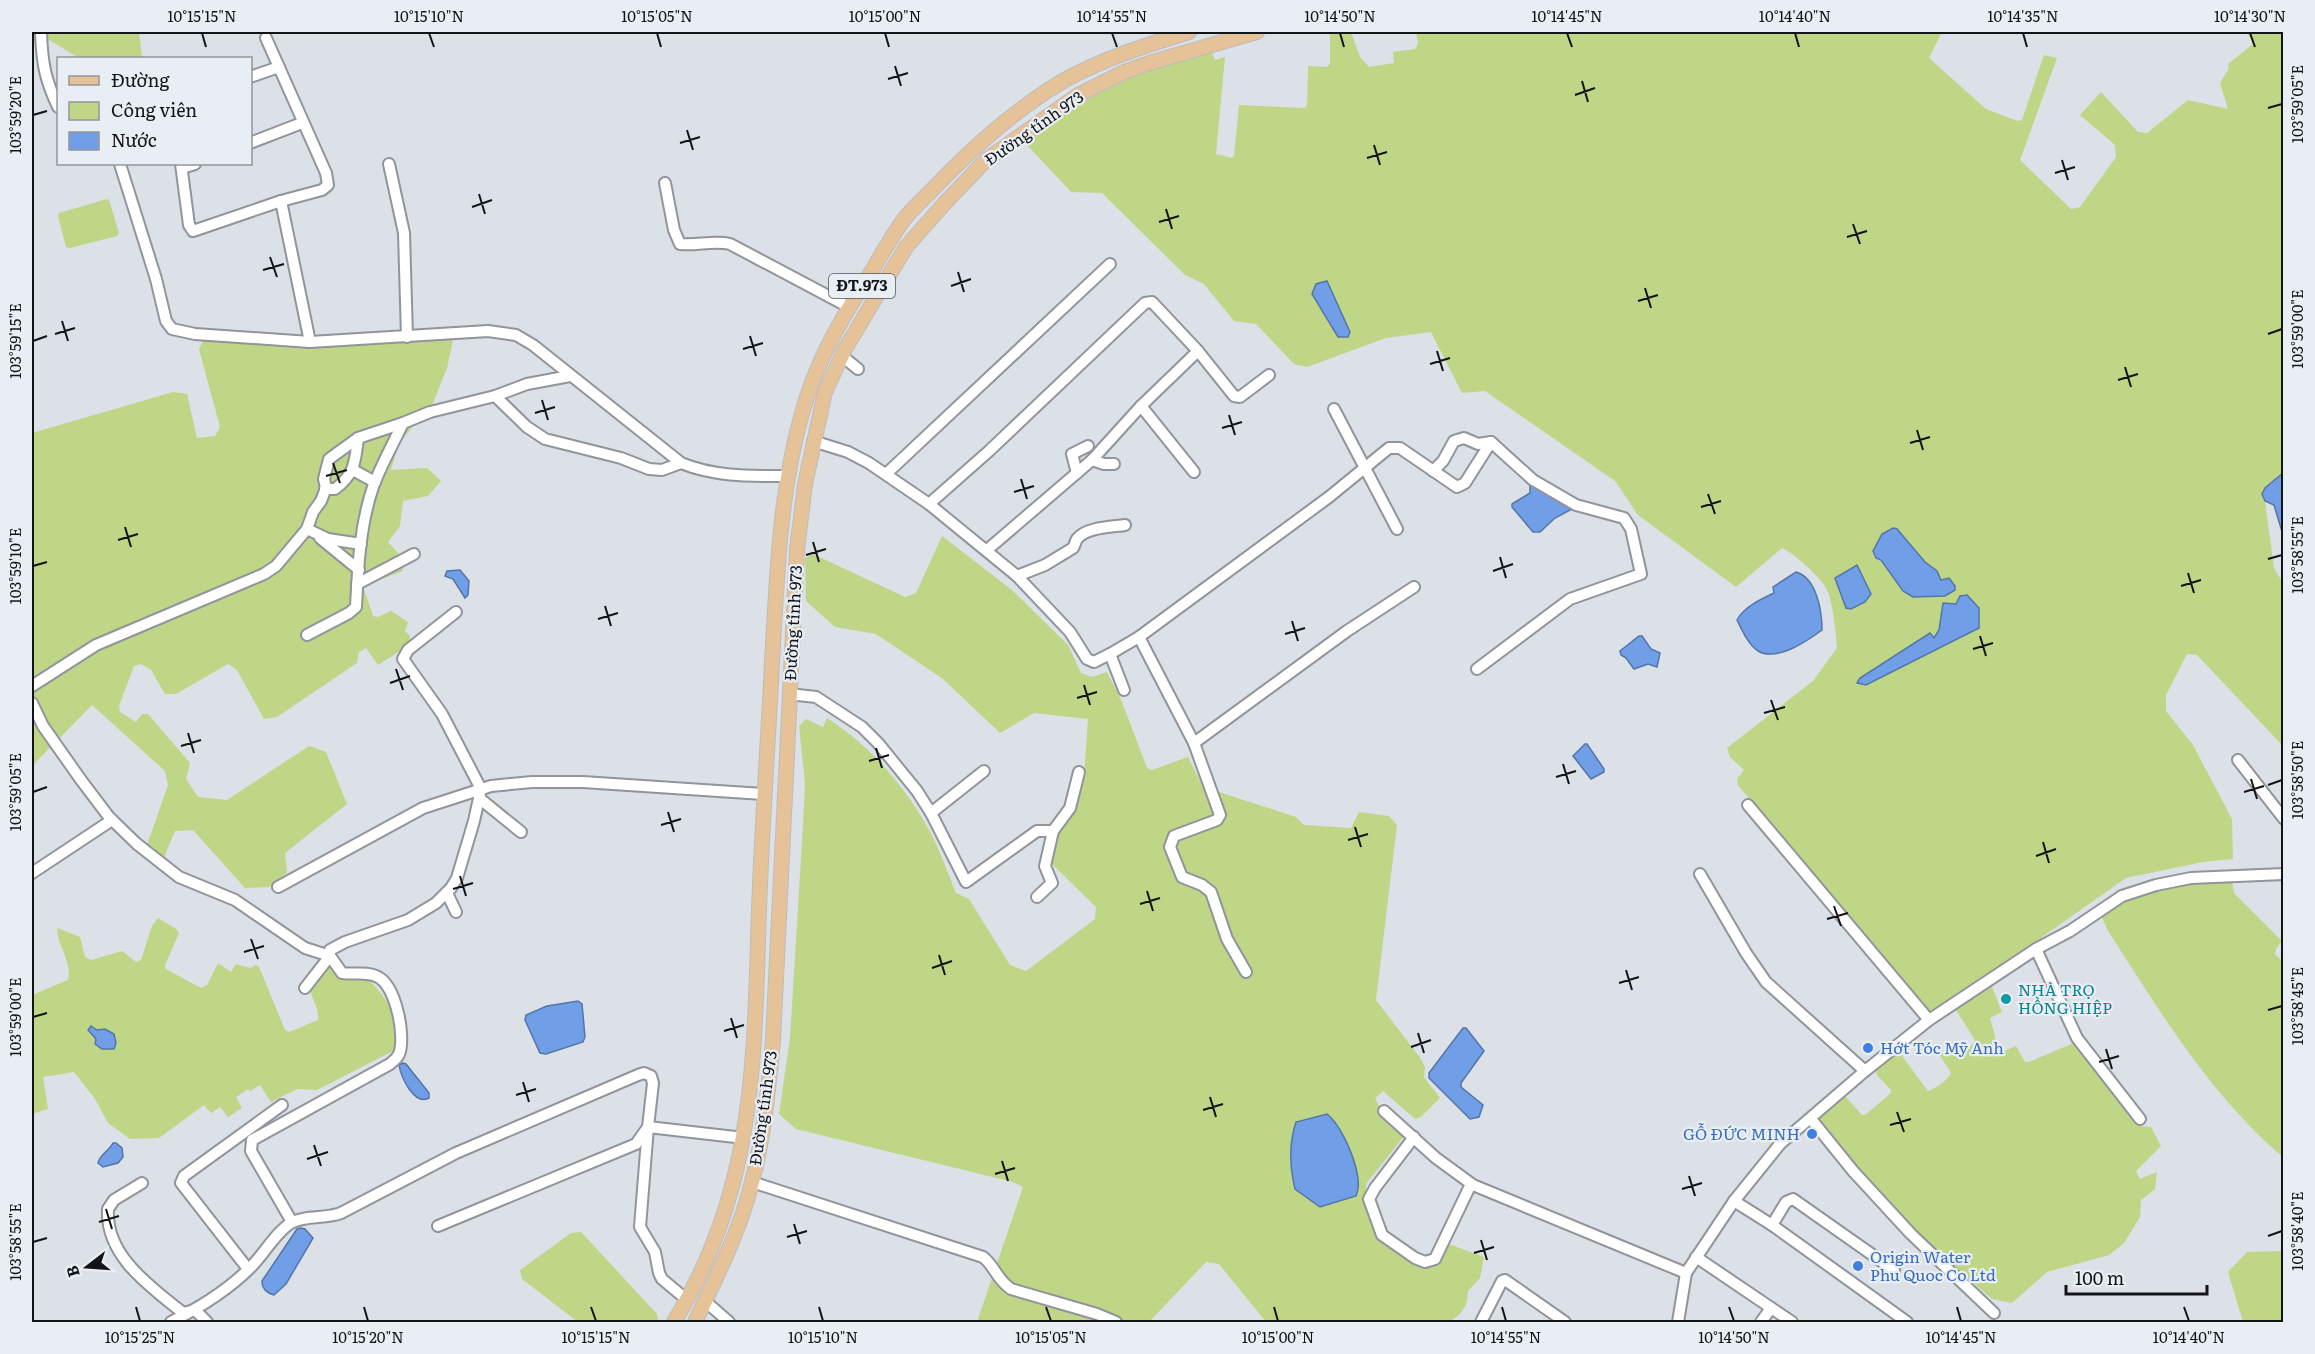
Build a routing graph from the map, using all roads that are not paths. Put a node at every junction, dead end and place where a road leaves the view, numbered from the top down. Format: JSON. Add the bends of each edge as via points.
{"nodes":[{"id":1,"x":41,"y":32,"type":"edge"},
{"id":2,"x":1189,"y":32,"type":"edge"},
{"id":3,"x":1252,"y":32,"type":"edge"},
{"id":4,"x":266,"y":38,"type":"dead end"},
{"id":5,"x":279,"y":67,"type":"junction"},
{"id":6,"x":252,"y":76,"type":"edge"},
{"id":7,"x":57,"y":105,"type":"edge"},
{"id":8,"x":302,"y":123,"type":"junction"},
{"id":9,"x":252,"y":141,"type":"edge"},
{"id":10,"x":388,"y":164,"type":"dead end"},
{"id":11,"x":120,"y":165,"type":"edge"},
{"id":12,"x":181,"y":166,"type":"edge"},
{"id":13,"x":666,"y":183,"type":"dead end"},
{"id":14,"x":281,"y":201,"type":"junction"},
{"id":15,"x":1110,"y":264,"type":"dead end"},
{"id":16,"x":849,"y":307,"type":"junction"},
{"id":17,"x":407,"y":337,"type":"junction"},
{"id":18,"x":310,"y":342,"type":"junction"},
{"id":19,"x":1198,"y":351,"type":"junction"},
{"id":20,"x":842,"y":356,"type":"junction"},
{"id":21,"x":858,"y":369,"type":"dead end"},
{"id":22,"x":1269,"y":375,"type":"dead end"},
{"id":23,"x":570,"y":376,"type":"junction"},
{"id":24,"x":495,"y":396,"type":"junction"},
{"id":25,"x":1141,"y":406,"type":"junction"},
{"id":26,"x":1334,"y":409,"type":"dead end"},
{"id":27,"x":403,"y":423,"type":"junction"},
{"id":28,"x":358,"y":438,"type":"junction"},
{"id":29,"x":813,"y":441,"type":"junction"},
{"id":30,"x":1491,"y":442,"type":"junction"},
{"id":31,"x":1088,"y":446,"type":"dead end"},
{"id":32,"x":1092,"y":460,"type":"junction"},
{"id":33,"x":681,"y":463,"type":"junction"},
{"id":34,"x":1114,"y":464,"type":"dead end"},
{"id":35,"x":1365,"y":469,"type":"junction"},
{"id":36,"x":352,"y":470,"type":"junction"},
{"id":37,"x":1432,"y":471,"type":"junction"},
{"id":38,"x":1194,"y":472,"type":"dead end"},
{"id":39,"x":1077,"y":473,"type":"junction"},
{"id":40,"x":886,"y":474,"type":"junction"},
{"id":41,"x":787,"y":476,"type":"junction"},
{"id":42,"x":375,"y":482,"type":"junction"},
{"id":43,"x":325,"y":489,"type":"junction"},
{"id":44,"x":929,"y":504,"type":"junction"},
{"id":45,"x":1125,"y":525,"type":"dead end"},
{"id":46,"x":1397,"y":529,"type":"dead end"},
{"id":47,"x":312,"y":532,"type":"junction"},
{"id":48,"x":361,"y":544,"type":"junction"},
{"id":49,"x":987,"y":550,"type":"junction"},
{"id":50,"x":414,"y":554,"type":"dead end"},
{"id":51,"x":359,"y":570,"type":"junction"},
{"id":52,"x":1017,"y":576,"type":"junction"},
{"id":53,"x":357,"y":584,"type":"junction"},
{"id":54,"x":1414,"y":586,"type":"dead end"},
{"id":55,"x":456,"y":612,"type":"dead end"},
{"id":56,"x":307,"y":635,"type":"dead end"},
{"id":57,"x":1139,"y":637,"type":"junction"},
{"id":58,"x":1110,"y":654,"type":"junction"},
{"id":59,"x":1477,"y":669,"type":"dead end"},
{"id":60,"x":32,"y":686,"type":"edge"},
{"id":61,"x":1124,"y":690,"type":"dead end"},
{"id":62,"x":789,"y":694,"type":"junction"},
{"id":63,"x":770,"y":695,"type":"junction"},
{"id":64,"x":32,"y":703,"type":"edge"},
{"id":65,"x":1194,"y":743,"type":"junction"},
{"id":66,"x":2238,"y":760,"type":"dead end"},
{"id":67,"x":984,"y":771,"type":"dead end"},
{"id":68,"x":1079,"y":772,"type":"dead end"},
{"id":69,"x":480,"y":793,"type":"junction"},
{"id":70,"x":763,"y":794,"type":"junction"},
{"id":71,"x":1748,"y":804,"type":"dead end"},
{"id":72,"x":931,"y":813,"type":"junction"},
{"id":73,"x":2283,"y":819,"type":"edge"},
{"id":74,"x":112,"y":820,"type":"junction"},
{"id":75,"x":1053,"y":831,"type":"junction"},
{"id":76,"x":521,"y":832,"type":"dead end"},
{"id":77,"x":32,"y":873,"type":"edge"},
{"id":78,"x":1700,"y":874,"type":"dead end"},
{"id":79,"x":2283,"y":874,"type":"edge"},
{"id":80,"x":278,"y":887,"type":"dead end"},
{"id":81,"x":447,"y":893,"type":"junction"},
{"id":82,"x":1037,"y":897,"type":"dead end"},
{"id":83,"x":456,"y":912,"type":"dead end"},
{"id":84,"x":2036,"y":949,"type":"junction"},
{"id":85,"x":330,"y":956,"type":"junction"},
{"id":86,"x":1246,"y":972,"type":"dead end"},
{"id":87,"x":305,"y":988,"type":"dead end"},
{"id":88,"x":1929,"y":1020,"type":"junction"},
{"id":89,"x":1865,"y":1071,"type":"junction"},
{"id":90,"x":282,"y":1105,"type":"dead end"},
{"id":91,"x":1384,"y":1111,"type":"dead end"},
{"id":92,"x":1811,"y":1119,"type":"junction"},
{"id":93,"x":2140,"y":1119,"type":"dead end"},
{"id":94,"x":648,"y":1127,"type":"junction"},
{"id":95,"x":1414,"y":1137,"type":"junction"},
{"id":96,"x":744,"y":1138,"type":"junction"},
{"id":97,"x":752,"y":1182,"type":"junction"},
{"id":98,"x":141,"y":1183,"type":"dead end"},
{"id":99,"x":1471,"y":1184,"type":"junction"},
{"id":100,"x":1734,"y":1201,"type":"junction"},
{"id":101,"x":292,"y":1222,"type":"junction"},
{"id":102,"x":1772,"y":1225,"type":"junction"},
{"id":103,"x":438,"y":1226,"type":"dead end"},
{"id":104,"x":1696,"y":1257,"type":"junction"},
{"id":105,"x":248,"y":1269,"type":"junction"},
{"id":106,"x":1894,"y":1270,"type":"dead end"},
{"id":107,"x":1686,"y":1273,"type":"junction"},
{"id":108,"x":687,"y":1300,"type":"junction"},
{"id":109,"x":705,"y":1301,"type":"junction"},
{"id":110,"x":1771,"y":1308,"type":"junction"},
{"id":111,"x":195,"y":1310,"type":"junction"},
{"id":112,"x":1994,"y":1313,"type":"dead end"},
{"id":113,"x":1100,"y":1319,"type":"edge"},
{"id":114,"x":171,"y":1323,"type":"edge"},
{"id":115,"x":207,"y":1323,"type":"edge"},
{"id":116,"x":674,"y":1323,"type":"edge"},
{"id":117,"x":695,"y":1323,"type":"edge"},
{"id":118,"x":729,"y":1323,"type":"edge"},
{"id":119,"x":1116,"y":1323,"type":"edge"},
{"id":120,"x":1481,"y":1323,"type":"edge"},
{"id":121,"x":1565,"y":1323,"type":"edge"},
{"id":122,"x":1678,"y":1323,"type":"edge"},
{"id":123,"x":1761,"y":1323,"type":"edge"},
{"id":124,"x":1792,"y":1323,"type":"edge"},
{"id":125,"x":1906,"y":1323,"type":"edge"}],
"edges":[{"from":1,"to":7,"type":"street","via":[[46,81]]},
{"from":2,"to":16,"type":"main road","name":"Đường tỉnh 973","number":"ĐT.973","via":[[1064,81],[1008,119],[959,161],[905,219]]},
{"from":3,"to":20,"type":"main road","name":"Đường tỉnh 973","number":"ĐT.973","via":[[1124,72],[1078,95],[986,160],[906,247]]},
{"from":4,"to":5,"type":"street"},
{"from":5,"to":6,"type":"street"},
{"from":5,"to":8,"type":"street"},
{"from":8,"to":9,"type":"street"},
{"from":8,"to":14,"type":"street","via":[[328,185]]},
{"from":10,"to":17,"type":"street","via":[[404,233]]},
{"from":11,"to":18,"type":"street","via":[[166,321],[172,329]]},
{"from":12,"to":14,"type":"street","via":[[193,231]]},
{"from":13,"to":16,"type":"street","via":[[680,244],[730,244]]},
{"from":14,"to":18,"type":"street"},
{"from":15,"to":40,"type":"street"},
{"from":16,"to":41,"type":"main road","name":"Đường tỉnh 973","number":"ĐT.973","via":[[819,362],[801,415]]},
{"from":17,"to":18,"type":"street"},
{"from":17,"to":23,"type":"street","via":[[488,331],[516,335]]},
{"from":19,"to":22,"type":"street","via":[[1233,396],[1240,397]]},
{"from":19,"to":25,"type":"street"},
{"from":19,"to":44,"type":"street","via":[[1152,302],[1145,303]]},
{"from":20,"to":21,"type":"street"},
{"from":20,"to":29,"type":"main road","name":"Đường tỉnh 973","number":"ĐT.973","via":[[825,392]]},
{"from":23,"to":24,"type":"street","via":[[527,384]]},
{"from":23,"to":33,"type":"street"},
{"from":24,"to":27,"type":"street"},
{"from":24,"to":33,"type":"street","via":[[545,439],[649,469],[662,470]]},
{"from":25,"to":32,"type":"street"},
{"from":25,"to":38,"type":"street"},
{"from":26,"to":35,"type":"street"},
{"from":27,"to":28,"type":"street"},
{"from":27,"to":42,"type":"street"},
{"from":28,"to":36,"type":"street"},
{"from":28,"to":43,"type":"street","via":[[329,459]]},
{"from":29,"to":40,"type":"street","via":[[848,452]]},
{"from":29,"to":62,"type":"main road","name":"Đường tỉnh 973","number":"ĐT.973","via":[[797,550]]},
{"from":30,"to":37,"type":"street","via":[[1478,444],[1464,438],[1454,441]]},
{"from":30,"to":37,"type":"street","via":[[1461,487]]},
{"from":30,"to":59,"type":"street","via":[[1533,480],[1576,505],[1624,518],[1631,529],[1641,574],[1570,599]]},
{"from":31,"to":39,"type":"street","via":[[1072,454]]},
{"from":32,"to":34,"type":"street"},
{"from":32,"to":39,"type":"street"},
{"from":33,"to":41,"type":"street","via":[[734,475]]},
{"from":35,"to":37,"type":"street","via":[[1394,447]]},
{"from":35,"to":46,"type":"street"},
{"from":35,"to":57,"type":"street"},
{"from":36,"to":42,"type":"street"},
{"from":36,"to":43,"type":"street","via":[[335,489]]},
{"from":39,"to":49,"type":"street"},
{"from":40,"to":44,"type":"street"},
{"from":41,"to":63,"type":"main road","name":"Đường tỉnh 973","number":"ĐT.973"},
{"from":42,"to":48,"type":"street","via":[[365,512]]},
{"from":43,"to":47,"type":"street","via":[[313,512]]},
{"from":44,"to":49,"type":"street"},
{"from":45,"to":52,"type":"street","via":[[1086,533],[1073,548]]},
{"from":47,"to":48,"type":"street"},
{"from":47,"to":51,"type":"street"},
{"from":47,"to":60,"type":"street","via":[[264,574],[96,645]]},
{"from":48,"to":51,"type":"street"},
{"from":49,"to":52,"type":"street"},
{"from":50,"to":53,"type":"street"},
{"from":51,"to":53,"type":"street"},
{"from":52,"to":58,"type":"street","via":[[1071,632],[1087,659],[1098,661]]},
{"from":53,"to":56,"type":"street","via":[[356,607]]},
{"from":54,"to":65,"type":"street","via":[[1347,630]]},
{"from":55,"to":69,"type":"street","via":[[408,650],[403,659],[442,714]]},
{"from":57,"to":58,"type":"street"},
{"from":57,"to":65,"type":"street"},
{"from":58,"to":61,"type":"street"},
{"from":62,"to":63,"type":"main road"},
{"from":62,"to":72,"type":"street","via":[[816,697],[862,728],[897,765]]},
{"from":62,"to":97,"type":"main road","name":"Đường tỉnh 973","number":"ĐT.973","via":[[773,1041],[765,1121]]},
{"from":63,"to":70,"type":"main road","name":"Đường tỉnh 973","number":"ĐT.973"},
{"from":64,"to":74,"type":"street","via":[[43,726]]},
{"from":65,"to":86,"type":"street","via":[[1220,815],[1217,820],[1174,836],[1171,851],[1182,877],[1211,892],[1227,939]]},
{"from":66,"to":73,"type":"street"},
{"from":67,"to":72,"type":"street"},
{"from":68,"to":75,"type":"street","via":[[1070,808]]},
{"from":69,"to":70,"type":"street","via":[[532,782],[583,782]]},
{"from":69,"to":76,"type":"street"},
{"from":69,"to":80,"type":"street","via":[[423,808]]},
{"from":69,"to":81,"type":"street","via":[[457,878]]},
{"from":70,"to":96,"type":"main road","name":"Đường tỉnh 973","number":"ĐT.973","via":[[754,1059]]},
{"from":71,"to":88,"type":"street"},
{"from":72,"to":75,"type":"street","via":[[966,882],[1037,831]]},
{"from":74,"to":77,"type":"street"},
{"from":74,"to":85,"type":"street","via":[[179,877],[235,900],[305,948]]},
{"from":75,"to":82,"type":"street","via":[[1045,866],[1052,883]]},
{"from":78,"to":89,"type":"street","via":[[1766,982]]},
{"from":79,"to":84,"type":"street","via":[[2191,878],[2156,885],[2113,901]]},
{"from":81,"to":83,"type":"street"},
{"from":81,"to":85,"type":"street","via":[[408,920],[337,945],[330,950]]},
{"from":84,"to":88,"type":"street"},
{"from":84,"to":93,"type":"street","via":[[2077,1038]]},
{"from":85,"to":87,"type":"street"},
{"from":85,"to":101,"type":"street","via":[[342,973],[377,976],[388,986],[400,1023],[401,1047],[390,1064],[252,1140],[251,1151]]},
{"from":88,"to":89,"type":"street"},
{"from":89,"to":92,"type":"street"},
{"from":90,"to":105,"type":"street","via":[[184,1176],[181,1183]]},
{"from":91,"to":95,"type":"street"},
{"from":92,"to":100,"type":"street","via":[[1779,1144]]},
{"from":92,"to":112,"type":"street","via":[[1911,1234]]},
{"from":94,"to":96,"type":"street"},
{"from":94,"to":101,"type":"street","via":[[653,1083],[651,1076],[644,1073],[456,1153],[341,1213]]},
{"from":94,"to":103,"type":"street","via":[[636,1144]]},
{"from":94,"to":108,"type":"street","via":[[640,1227],[656,1252],[662,1279]]},
{"from":95,"to":99,"type":"street"},
{"from":95,"to":99,"type":"street","via":[[1369,1199],[1382,1235],[1415,1258],[1425,1262],[1435,1259]]},
{"from":96,"to":108,"type":"main road","name":"Đường tỉnh 973","number":"ĐT.973","via":[[720,1232]]},
{"from":97,"to":109,"type":"main road","name":"Đường tỉnh 973","number":"ĐT.973","via":[[724,1262]]},
{"from":97,"to":113,"type":"street","via":[[983,1257],[1000,1281],[1011,1289]]},
{"from":98,"to":111,"type":"street","via":[[114,1200],[108,1209],[116,1245],[127,1263],[161,1296],[183,1313]]},
{"from":99,"to":107,"type":"street"},
{"from":100,"to":102,"type":"street"},
{"from":100,"to":104,"type":"street"},
{"from":101,"to":105,"type":"street"},
{"from":102,"to":106,"type":"street","via":[[1786,1202],[1793,1198]]},
{"from":102,"to":125,"type":"street"},
{"from":104,"to":107,"type":"street"},
{"from":104,"to":110,"type":"street"},
{"from":105,"to":111,"type":"street"},
{"from":107,"to":122,"type":"street"},
{"from":108,"to":116,"type":"main road","name":"Đường tỉnh 973","number":"ĐT.973"},
{"from":109,"to":117,"type":"main road","name":"Đường tỉnh 973","number":"ĐT.973"},
{"from":109,"to":118,"type":"street"},
{"from":110,"to":123,"type":"street"},
{"from":110,"to":124,"type":"street"},
{"from":111,"to":114,"type":"street"},
{"from":111,"to":115,"type":"street"},
{"from":113,"to":119,"type":"street"},
{"from":120,"to":121,"type":"street","via":[[1505,1280]]}]}
